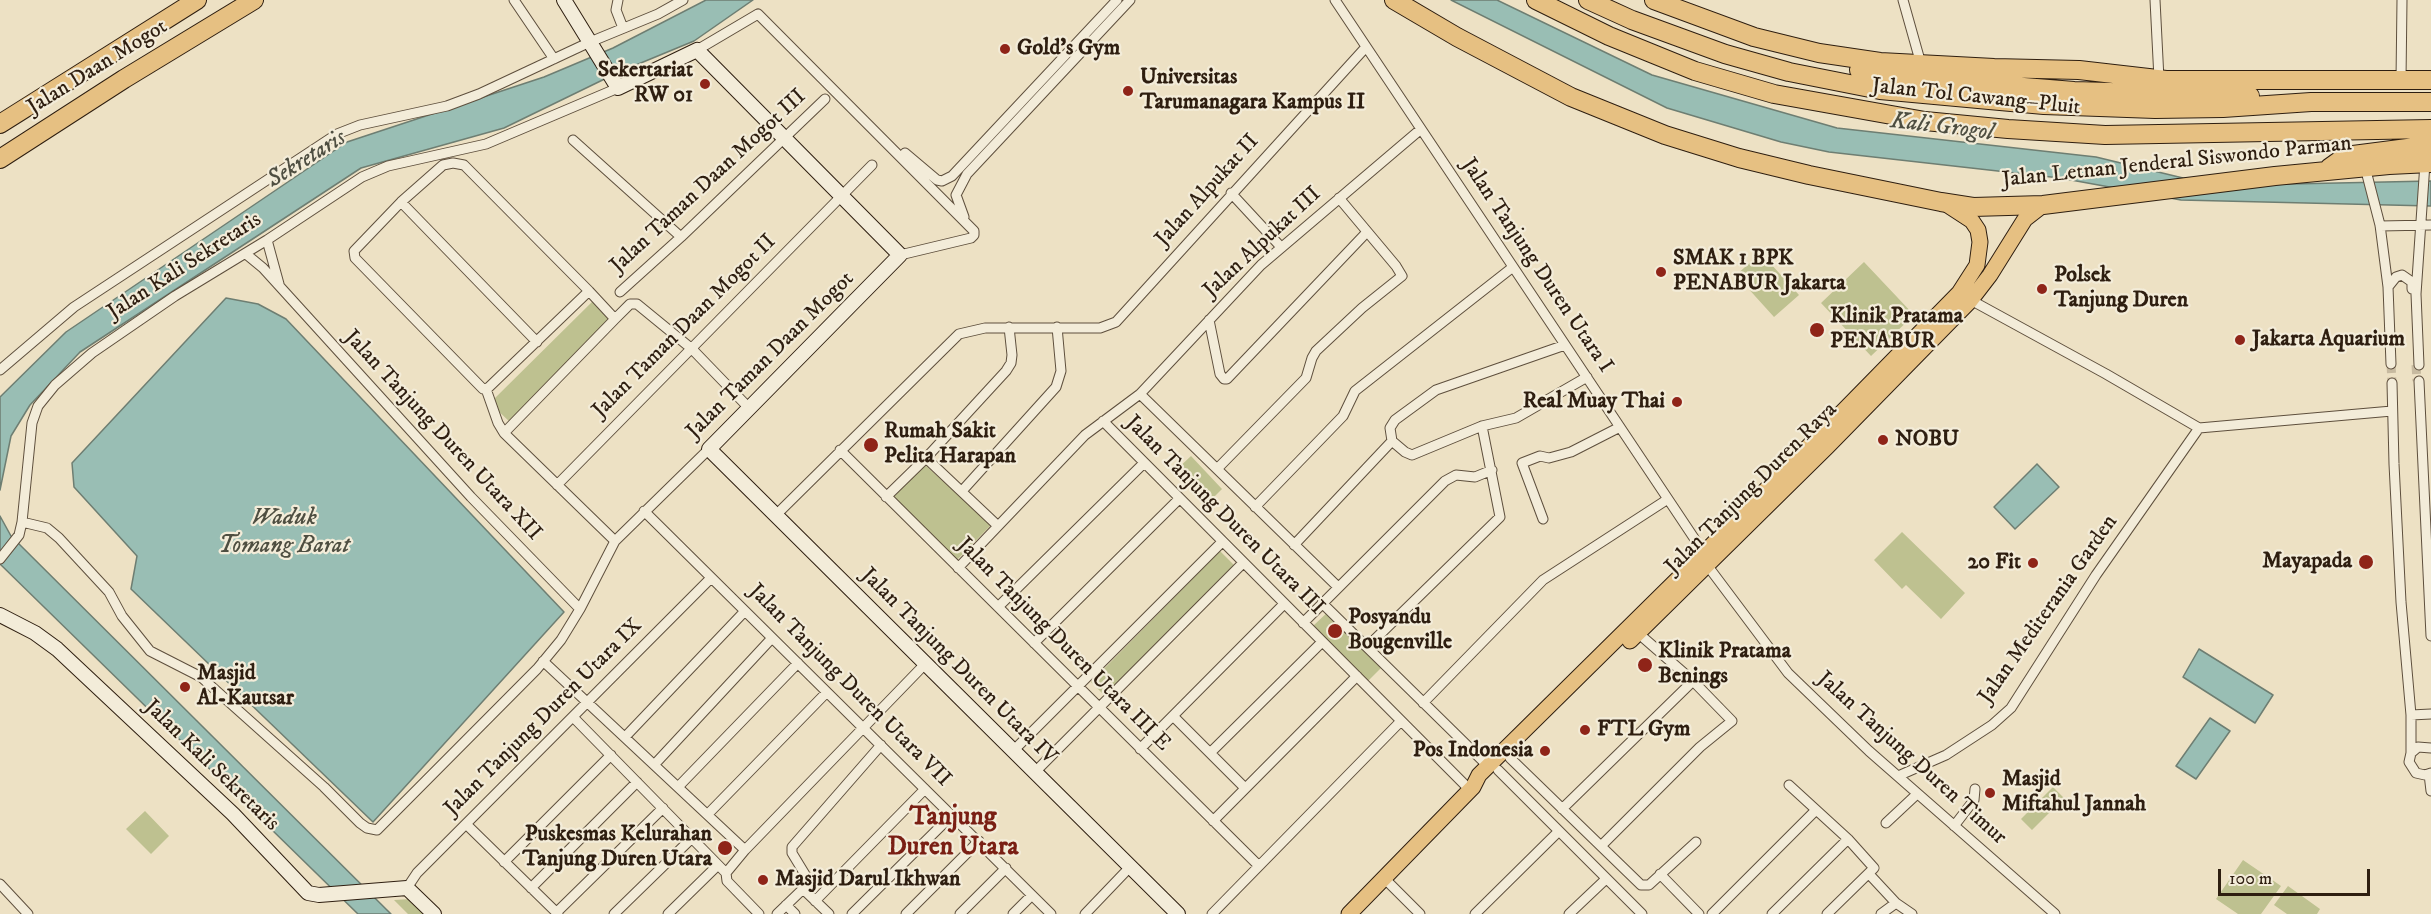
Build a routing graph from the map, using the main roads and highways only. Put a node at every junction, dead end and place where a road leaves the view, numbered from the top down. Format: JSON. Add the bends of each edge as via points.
{"nodes":[{"id":1,"x":197,"y":0,"type":"edge"},
{"id":2,"x":1394,"y":0,"type":"edge"},
{"id":3,"x":1536,"y":0,"type":"edge"},
{"id":4,"x":1588,"y":0,"type":"edge"},
{"id":5,"x":1654,"y":0,"type":"edge"},
{"id":6,"x":245,"y":2,"type":"edge"},
{"id":7,"x":1823,"y":54,"type":"junction"},
{"id":8,"x":2431,"y":80,"type":"edge"},
{"id":9,"x":2311,"y":102,"type":"junction"},
{"id":10,"x":2431,"y":102,"type":"edge"},
{"id":11,"x":0,"y":124,"type":"edge"},
{"id":12,"x":2431,"y":129,"type":"edge"},
{"id":13,"x":2431,"y":145,"type":"edge"},
{"id":14,"x":0,"y":159,"type":"edge"},
{"id":15,"x":2427,"y":169,"type":"edge"},
{"id":16,"x":2325,"y":171,"type":"junction"},
{"id":17,"x":1941,"y":202,"type":"junction"},
{"id":18,"x":2043,"y":206,"type":"junction"},
{"id":19,"x":1965,"y":297,"type":"junction"},
{"id":20,"x":1705,"y":559,"type":"junction"},
{"id":21,"x":1493,"y":768,"type":"junction"},
{"id":22,"x":1348,"y":914,"type":"edge"}],
"edges":[{"from":1,"to":11,"type":"highway","name":"Jalan Daan Mogot"},
{"from":2,"to":17,"type":"highway","name":"Jalan Letnan Jenderal Siswondo Parman","via":[[1571,97],[1665,135],[1809,175]]},
{"from":3,"to":12,"type":"highway","name":"Jalan Tol Cawang–Pluit","via":[[1609,36],[1695,71],[1774,94],[1925,121],[2105,135]]},
{"from":4,"to":9,"type":"highway","name":"Jalan Tol Cawang–Pluit","via":[[1725,54],[1789,72],[1880,90],[2044,105],[2154,109]]},
{"from":5,"to":7,"type":"highway","via":[[1754,37]]},
{"from":6,"to":14,"type":"highway","name":"Jalan Daan Mogot"},
{"from":7,"to":8,"type":"highway","via":[[1920,64],[2079,70],[2159,80]]},
{"from":7,"to":9,"type":"highway","via":[[1850,68],[1898,77],[2074,92],[2198,93]]},
{"from":9,"to":10,"type":"highway","name":"Jalan Tol Cawang–Pluit"},
{"from":13,"to":16,"type":"highway","via":[[2353,154]]},
{"from":15,"to":16,"type":"highway","name":"Jalan Letnan Jenderal Siswondo Parman"},
{"from":16,"to":18,"type":"highway","name":"Jalan Letnan Jenderal Siswondo Parman"},
{"from":17,"to":18,"type":"highway","name":"Jalan Letnan Jenderal Siswondo Parman","via":[[1972,207]]},
{"from":17,"to":19,"type":"main road","name":"Jalan Tanjung Duren Raya","via":[[1966,216],[1979,234],[1977,265]]},
{"from":18,"to":19,"type":"main road","name":"Jalan Tanjung Duren Raya","via":[[2025,219],[1990,276]]},
{"from":19,"to":20,"type":"main road","name":"Jalan Tanjung Duren Raya","via":[[1827,447]]},
{"from":20,"to":21,"type":"main road","name":"Jalan Tanjung Duren Raya"},
{"from":20,"to":21,"type":"main road","name":"Jalan Tanjung Duren Raya","via":[[1638,633],[1510,758]]},
{"from":21,"to":22,"type":"main road","name":"Jalan Tanjung Duren Raya","via":[[1485,782],[1472,788]]}]}
